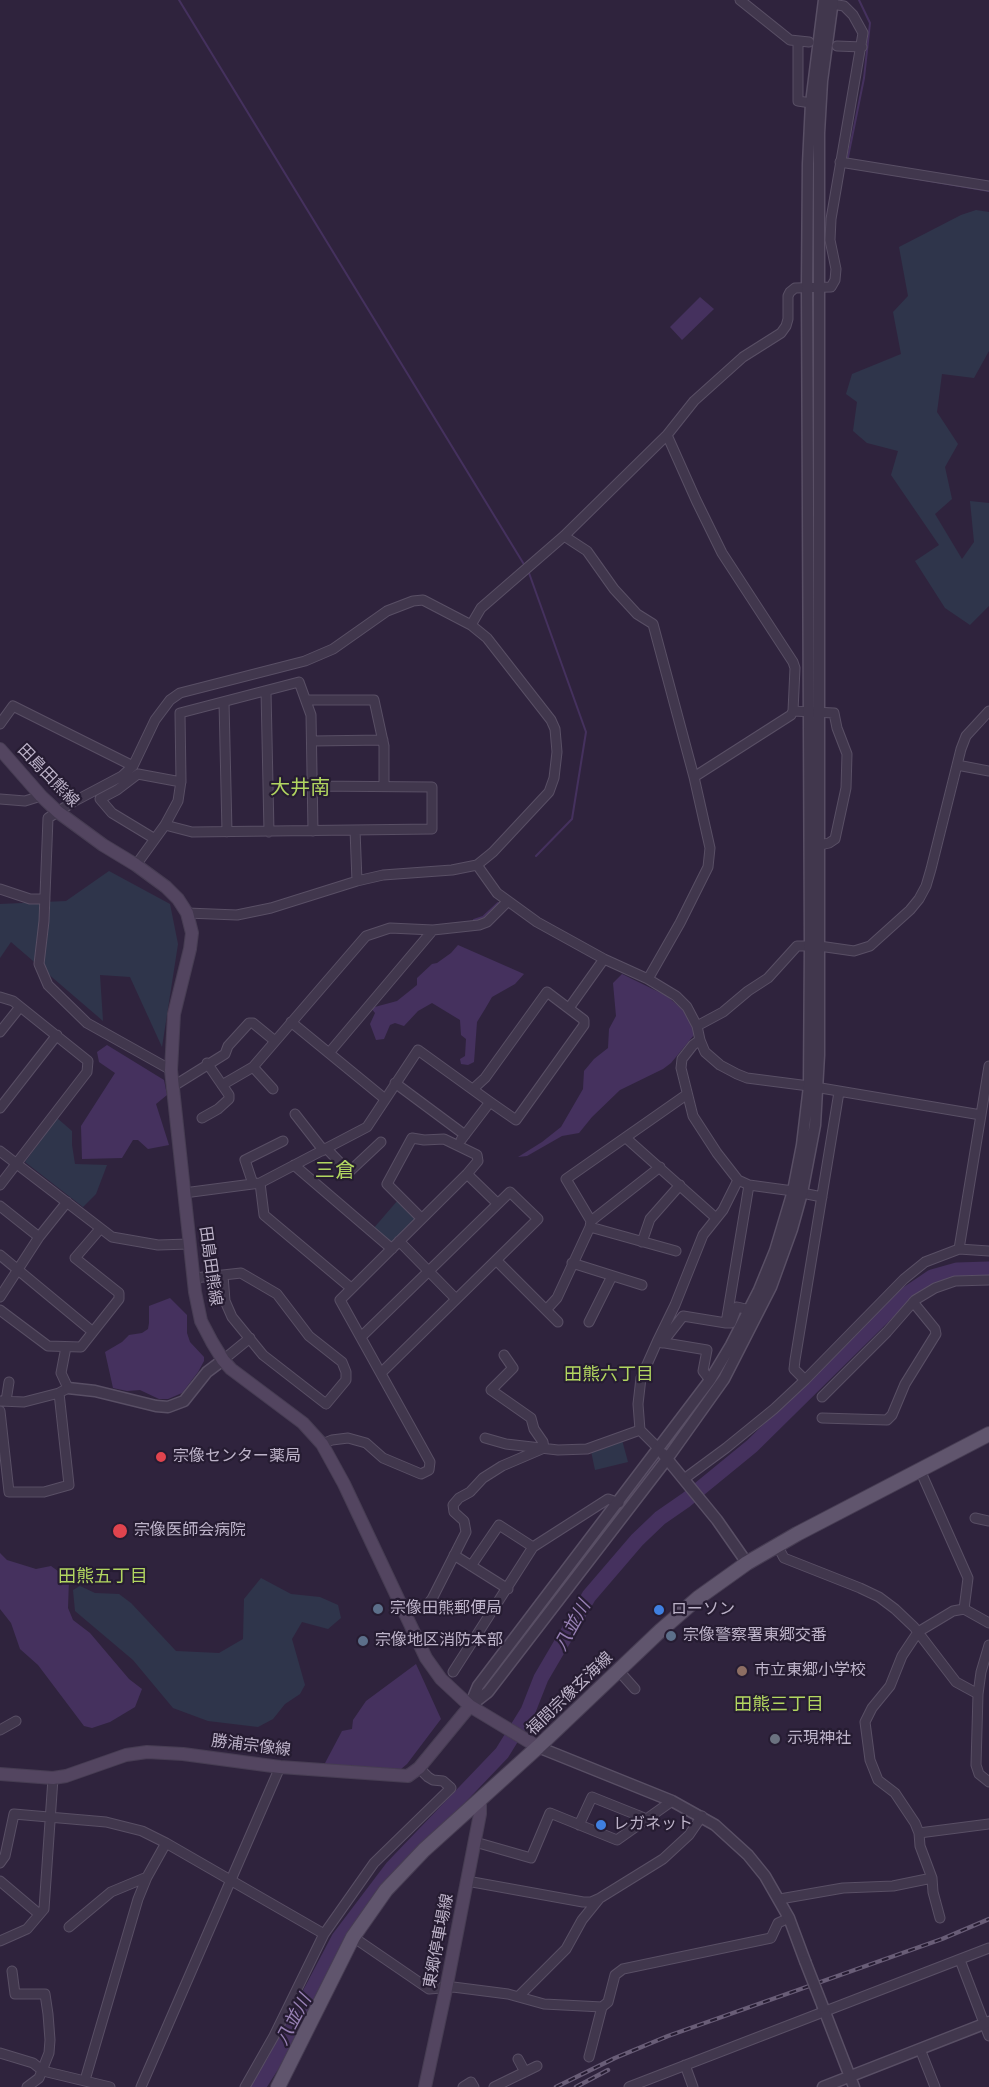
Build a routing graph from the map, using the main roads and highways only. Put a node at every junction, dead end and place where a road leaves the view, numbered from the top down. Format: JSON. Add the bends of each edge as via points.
{"nodes":[{"id":1,"x":0,"y":749,"type":"edge"},
{"id":2,"x":989,"y":1434,"type":"edge"},
{"id":3,"x":470,"y":1706,"type":"junction"},
{"id":4,"x":538,"y":1747,"type":"junction"},
{"id":5,"x":0,"y":1774,"type":"edge"},
{"id":6,"x":480,"y":1800,"type":"junction"},
{"id":7,"x":278,"y":2087,"type":"edge"},
{"id":8,"x":424,"y":2087,"type":"edge"}],
"edges":[{"from":1,"to":3,"type":"main road","name":"田島田熊線","via":[[58,812],[166,887],[187,913],[192,933],[174,1014],[171,1070],[201,1321],[223,1360],[246,1382],[303,1423],[322,1444],[426,1658],[441,1679]]},
{"from":2,"to":4,"type":"main road","name":"福間宗像玄海線","via":[[747,1563],[698,1598]]},
{"from":3,"to":4,"type":"main road","name":"田島田熊線"},
{"from":3,"to":5,"type":"main road","name":"勝浦宗像線","via":[[408,1776],[147,1752],[54,1778]]},
{"from":4,"to":6,"type":"main road","name":"福間宗像玄海線"},
{"from":6,"to":7,"type":"main road","name":"福間宗像玄海線","via":[[424,1850],[370,1911],[353,1937]]},
{"from":6,"to":8,"type":"main road","name":"東郷停車場線","via":[[475,1842]]}]}
